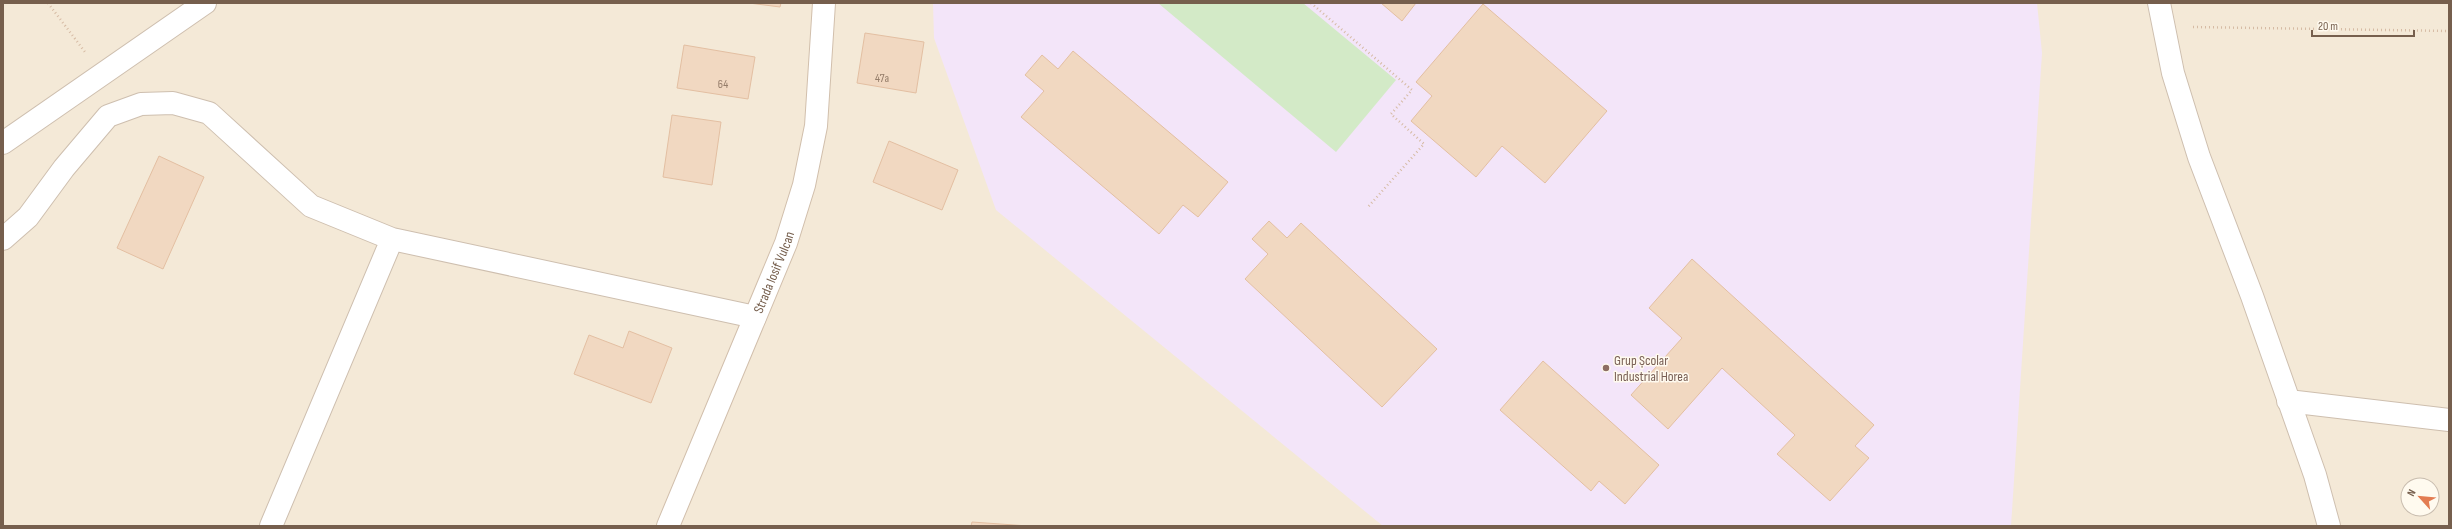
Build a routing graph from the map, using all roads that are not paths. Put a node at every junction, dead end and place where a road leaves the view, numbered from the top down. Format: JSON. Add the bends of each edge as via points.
{"nodes":[{"id":1,"x":205,"y":3,"type":"edge"},
{"id":2,"x":824,"y":3,"type":"edge"},
{"id":3,"x":2159,"y":3,"type":"edge"},
{"id":4,"x":3,"y":143,"type":"edge"},
{"id":5,"x":3,"y":239,"type":"edge"},
{"id":6,"x":392,"y":239,"type":"junction"},
{"id":7,"x":755,"y":317,"type":"junction"},
{"id":8,"x":2288,"y":401,"type":"junction"},
{"id":9,"x":2449,"y":420,"type":"edge"},
{"id":10,"x":271,"y":526,"type":"edge"},
{"id":11,"x":668,"y":526,"type":"edge"},
{"id":12,"x":2329,"y":526,"type":"edge"}],
"edges":[{"from":1,"to":4,"type":"street"},
{"from":2,"to":7,"type":"street","name":"Strada Iosif Vulcan","via":[[816,126],[804,185],[786,243]]},
{"from":3,"to":8,"type":"street","via":[[2173,73],[2199,157],[2252,296]]},
{"from":5,"to":6,"type":"street","via":[[28,217],[64,168],[108,116],[141,104],[173,103],[209,113],[311,206]]},
{"from":6,"to":7,"type":"street"},
{"from":6,"to":10,"type":"street"},
{"from":7,"to":11,"type":"street","name":"Strada Iosif Vulcan"},
{"from":8,"to":9,"type":"street"},
{"from":8,"to":12,"type":"street","via":[[2315,475]]}]}
